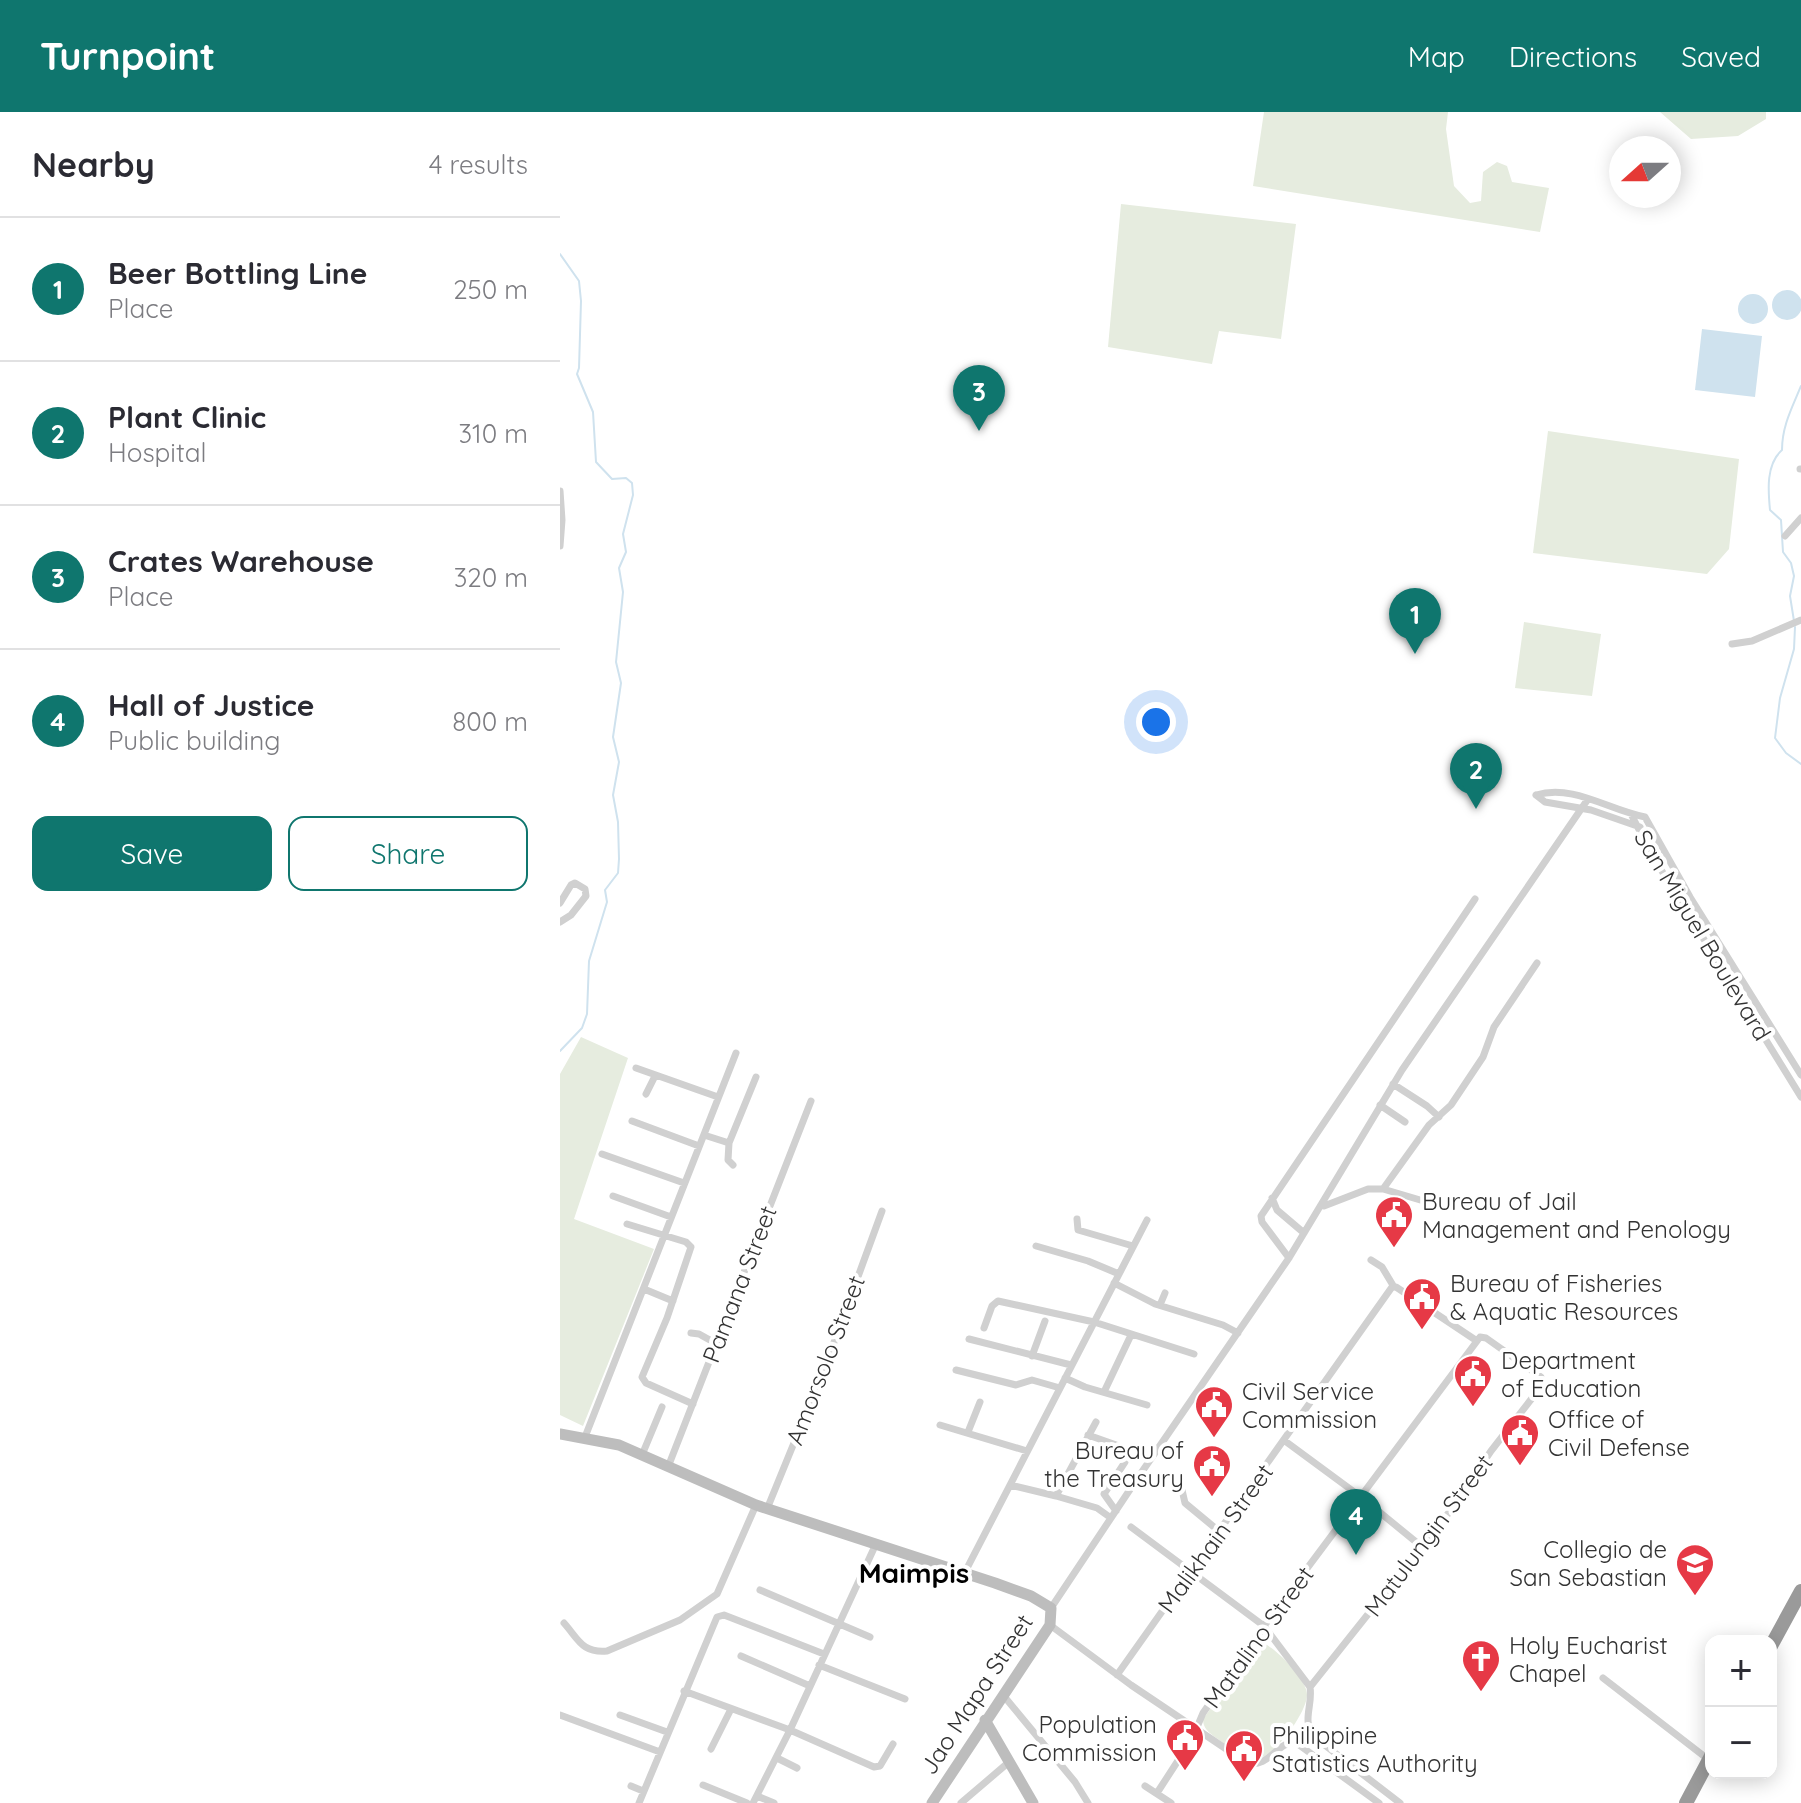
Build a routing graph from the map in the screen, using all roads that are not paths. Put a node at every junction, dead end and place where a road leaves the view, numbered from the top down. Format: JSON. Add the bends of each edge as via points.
{"nodes":[{"id":1,"x":560,"y":491,"type":"edge"},
{"id":2,"x":1801,"y":518,"type":"edge"},
{"id":3,"x":1785,"y":536,"type":"dead end"},
{"id":4,"x":560,"y":546,"type":"edge"},
{"id":5,"x":1801,"y":620,"type":"edge"},
{"id":6,"x":1732,"y":644,"type":"dead end"},
{"id":7,"x":1588,"y":799,"type":"junction"},
{"id":8,"x":1581,"y":808,"type":"junction"},
{"id":9,"x":1631,"y":814,"type":"junction"},
{"id":10,"x":1638,"y":827,"type":"junction"},
{"id":11,"x":1651,"y":829,"type":"junction"},
{"id":12,"x":1475,"y":899,"type":"dead end"},
{"id":13,"x":560,"y":903,"type":"edge"},
{"id":14,"x":560,"y":922,"type":"edge"},
{"id":15,"x":1727,"y":953,"type":"junction"},
{"id":16,"x":1717,"y":958,"type":"junction"},
{"id":17,"x":1537,"y":963,"type":"dead end"},
{"id":18,"x":736,"y":1053,"type":"dead end"},
{"id":19,"x":636,"y":1068,"type":"dead end"},
{"id":20,"x":1801,"y":1075,"type":"edge"},
{"id":21,"x":655,"y":1076,"type":"junction"},
{"id":22,"x":756,"y":1077,"type":"dead end"},
{"id":23,"x":1393,"y":1084,"type":"junction"},
{"id":24,"x":646,"y":1094,"type":"dead end"},
{"id":25,"x":718,"y":1097,"type":"junction"},
{"id":26,"x":1801,"y":1097,"type":"edge"},
{"id":27,"x":811,"y":1101,"type":"dead end"},
{"id":28,"x":1380,"y":1105,"type":"junction"},
{"id":29,"x":1439,"y":1117,"type":"junction"},
{"id":30,"x":632,"y":1121,"type":"dead end"},
{"id":31,"x":1405,"y":1122,"type":"dead end"},
{"id":32,"x":704,"y":1135,"type":"junction"},
{"id":33,"x":729,"y":1143,"type":"junction"},
{"id":34,"x":699,"y":1146,"type":"junction"},
{"id":35,"x":602,"y":1154,"type":"dead end"},
{"id":36,"x":733,"y":1165,"type":"dead end"},
{"id":37,"x":684,"y":1183,"type":"junction"},
{"id":38,"x":1383,"y":1189,"type":"junction"},
{"id":39,"x":613,"y":1196,"type":"dead end"},
{"id":40,"x":1272,"y":1198,"type":"junction"},
{"id":41,"x":1427,"y":1202,"type":"dead end"},
{"id":42,"x":1322,"y":1207,"type":"junction"},
{"id":43,"x":882,"y":1211,"type":"dead end"},
{"id":44,"x":671,"y":1217,"type":"junction"},
{"id":45,"x":1077,"y":1219,"type":"dead end"},
{"id":46,"x":1147,"y":1220,"type":"dead end"},
{"id":47,"x":627,"y":1224,"type":"dead end"},
{"id":48,"x":1304,"y":1233,"type":"junction"},
{"id":49,"x":663,"y":1236,"type":"junction"},
{"id":50,"x":1036,"y":1246,"type":"dead end"},
{"id":51,"x":1133,"y":1246,"type":"junction"},
{"id":52,"x":1289,"y":1258,"type":"junction"},
{"id":53,"x":1371,"y":1260,"type":"dead end"},
{"id":54,"x":1119,"y":1274,"type":"junction"},
{"id":55,"x":1114,"y":1283,"type":"junction"},
{"id":56,"x":1394,"y":1287,"type":"junction"},
{"id":57,"x":644,"y":1289,"type":"junction"},
{"id":58,"x":1165,"y":1293,"type":"dead end"},
{"id":59,"x":673,"y":1301,"type":"junction"},
{"id":60,"x":1160,"y":1305,"type":"junction"},
{"id":61,"x":1045,"y":1321,"type":"dead end"},
{"id":62,"x":1094,"y":1322,"type":"junction"},
{"id":63,"x":984,"y":1328,"type":"dead end"},
{"id":64,"x":691,"y":1333,"type":"dead end"},
{"id":65,"x":1238,"y":1333,"type":"junction"},
{"id":66,"x":1131,"y":1335,"type":"junction"},
{"id":67,"x":969,"y":1339,"type":"dead end"},
{"id":68,"x":1477,"y":1341,"type":"junction"},
{"id":69,"x":717,"y":1344,"type":"junction"},
{"id":70,"x":1194,"y":1354,"type":"dead end"},
{"id":71,"x":1032,"y":1356,"type":"junction"},
{"id":72,"x":1071,"y":1365,"type":"junction"},
{"id":73,"x":956,"y":1370,"type":"dead end"},
{"id":74,"x":1065,"y":1378,"type":"junction"},
{"id":75,"x":1060,"y":1388,"type":"junction"},
{"id":76,"x":1104,"y":1392,"type":"junction"},
{"id":77,"x":980,"y":1402,"type":"dead end"},
{"id":78,"x":693,"y":1404,"type":"junction"},
{"id":79,"x":1147,"y":1405,"type":"dead end"},
{"id":80,"x":662,"y":1407,"type":"dead end"},
{"id":81,"x":1096,"y":1422,"type":"dead end"},
{"id":82,"x":940,"y":1425,"type":"dead end"},
{"id":83,"x":968,"y":1432,"type":"junction"},
{"id":84,"x":560,"y":1434,"type":"edge"},
{"id":85,"x":1088,"y":1435,"type":"junction"},
{"id":86,"x":585,"y":1437,"type":"junction"},
{"id":87,"x":1285,"y":1441,"type":"junction"},
{"id":88,"x":1027,"y":1451,"type":"junction"},
{"id":89,"x":642,"y":1455,"type":"junction"},
{"id":90,"x":668,"y":1467,"type":"junction"},
{"id":91,"x":1010,"y":1485,"type":"junction"},
{"id":92,"x":1182,"y":1490,"type":"dead end"},
{"id":93,"x":1056,"y":1496,"type":"junction"},
{"id":94,"x":1361,"y":1497,"type":"junction"},
{"id":95,"x":762,"y":1507,"type":"junction"},
{"id":96,"x":1114,"y":1514,"type":"junction"},
{"id":97,"x":1131,"y":1527,"type":"dead end"},
{"id":98,"x":1220,"y":1532,"type":"junction"},
{"id":99,"x":875,"y":1546,"type":"junction"},
{"id":100,"x":1421,"y":1546,"type":"junction"},
{"id":101,"x":1191,"y":1571,"type":"junction"},
{"id":102,"x":964,"y":1574,"type":"junction"},
{"id":103,"x":760,"y":1590,"type":"dead end"},
{"id":104,"x":1801,"y":1591,"type":"edge"},
{"id":105,"x":1051,"y":1608,"type":"junction"},
{"id":106,"x":564,"y":1623,"type":"dead end"},
{"id":107,"x":838,"y":1623,"type":"junction"},
{"id":108,"x":1050,"y":1625,"type":"junction"},
{"id":109,"x":1264,"y":1626,"type":"junction"},
{"id":110,"x":1777,"y":1635,"type":"edge"},
{"id":111,"x":870,"y":1637,"type":"dead end"},
{"id":112,"x":824,"y":1654,"type":"junction"},
{"id":113,"x":741,"y":1656,"type":"dead end"},
{"id":114,"x":819,"y":1665,"type":"junction"},
{"id":115,"x":1117,"y":1675,"type":"junction"},
{"id":116,"x":1603,"y":1678,"type":"dead end"},
{"id":117,"x":810,"y":1686,"type":"junction"},
{"id":118,"x":1310,"y":1687,"type":"junction"},
{"id":119,"x":684,"y":1691,"type":"junction"},
{"id":120,"x":1003,"y":1695,"type":"junction"},
{"id":121,"x":905,"y":1699,"type":"dead end"},
{"id":122,"x":731,"y":1709,"type":"junction"},
{"id":123,"x":560,"y":1715,"type":"edge"},
{"id":124,"x":620,"y":1715,"type":"dead end"},
{"id":125,"x":985,"y":1720,"type":"junction"},
{"id":126,"x":1196,"y":1729,"type":"junction"},
{"id":127,"x":790,"y":1730,"type":"junction"},
{"id":128,"x":667,"y":1732,"type":"junction"},
{"id":129,"x":893,"y":1744,"type":"dead end"},
{"id":130,"x":711,"y":1749,"type":"dead end"},
{"id":131,"x":660,"y":1752,"type":"junction"},
{"id":132,"x":1705,"y":1755,"type":"edge"},
{"id":133,"x":777,"y":1758,"type":"junction"},
{"id":134,"x":1009,"y":1762,"type":"junction"},
{"id":135,"x":797,"y":1768,"type":"dead end"},
{"id":136,"x":1705,"y":1768,"type":"edge"},
{"id":137,"x":703,"y":1785,"type":"dead end"},
{"id":138,"x":631,"y":1786,"type":"dead end"},
{"id":139,"x":1145,"y":1786,"type":"dead end"},
{"id":140,"x":643,"y":1791,"type":"junction"},
{"id":141,"x":1157,"y":1793,"type":"junction"},
{"id":142,"x":971,"y":1794,"type":"junction"},
{"id":143,"x":755,"y":1800,"type":"edge"},
{"id":144,"x":639,"y":1803,"type":"edge"},
{"id":145,"x":747,"y":1803,"type":"edge"},
{"id":146,"x":774,"y":1803,"type":"edge"},
{"id":147,"x":932,"y":1803,"type":"edge"},
{"id":148,"x":961,"y":1803,"type":"edge"},
{"id":149,"x":977,"y":1803,"type":"edge"},
{"id":150,"x":1033,"y":1803,"type":"edge"},
{"id":151,"x":1088,"y":1803,"type":"edge"},
{"id":152,"x":1171,"y":1803,"type":"edge"},
{"id":153,"x":1379,"y":1803,"type":"edge"},
{"id":154,"x":1400,"y":1803,"type":"edge"},
{"id":155,"x":1686,"y":1803,"type":"edge"}],
"edges":[{"from":1,"to":4,"type":"street"},
{"from":2,"to":3,"type":"street"},
{"from":5,"to":6,"type":"street"},
{"from":7,"to":8,"type":"street"},
{"from":7,"to":8,"type":"street","via":[[1550,791],[1536,795],[1545,802]]},
{"from":7,"to":9,"type":"street"},
{"from":8,"to":10,"type":"street"},
{"from":8,"to":23,"type":"street"},
{"from":9,"to":10,"type":"street","name":"San Miguel Boulevard"},
{"from":9,"to":11,"type":"street","name":"San Miguel Boulevard","via":[[1645,817]]},
{"from":10,"to":11,"type":"street"},
{"from":10,"to":16,"type":"street","name":"San Miguel Boulevard"},
{"from":11,"to":15,"type":"street","name":"San Miguel Boulevard"},
{"from":12,"to":40,"type":"street"},
{"from":13,"to":14,"type":"street","via":[[571,885],[585,889],[586,896]]},
{"from":15,"to":16,"type":"street"},
{"from":15,"to":20,"type":"street","name":"San Miguel Boulevard"},
{"from":16,"to":26,"type":"street","name":"San Miguel Boulevard"},
{"from":17,"to":29,"type":"street","via":[[1494,1027],[1483,1057]]},
{"from":18,"to":25,"type":"street"},
{"from":19,"to":21,"type":"street"},
{"from":21,"to":24,"type":"street"},
{"from":21,"to":25,"type":"street"},
{"from":22,"to":33,"type":"street"},
{"from":23,"to":28,"type":"street"},
{"from":23,"to":29,"type":"street"},
{"from":25,"to":32,"type":"street"},
{"from":27,"to":69,"type":"street","name":"Pamana Street"},
{"from":28,"to":31,"type":"street"},
{"from":28,"to":42,"type":"street"},
{"from":29,"to":38,"type":"street"},
{"from":30,"to":34,"type":"street"},
{"from":32,"to":33,"type":"street"},
{"from":32,"to":34,"type":"street"},
{"from":33,"to":36,"type":"street","via":[[728,1160]]},
{"from":34,"to":37,"type":"street"},
{"from":35,"to":37,"type":"street"},
{"from":37,"to":44,"type":"street"},
{"from":38,"to":41,"type":"street"},
{"from":38,"to":42,"type":"street","via":[[1368,1189]]},
{"from":39,"to":44,"type":"street"},
{"from":40,"to":48,"type":"street","via":[[1277,1210]]},
{"from":40,"to":52,"type":"street","via":[[1262,1222]]},
{"from":42,"to":48,"type":"street"},
{"from":43,"to":95,"type":"street","name":"Amorsolo Street","via":[[825,1367]]},
{"from":44,"to":49,"type":"street"},
{"from":45,"to":51,"type":"street","via":[[1078,1230]]},
{"from":46,"to":51,"type":"street"},
{"from":47,"to":49,"type":"street"},
{"from":48,"to":52,"type":"street"},
{"from":49,"to":57,"type":"street"},
{"from":49,"to":59,"type":"street","via":[[691,1247]]},
{"from":50,"to":54,"type":"street"},
{"from":51,"to":54,"type":"street"},
{"from":52,"to":65,"type":"street"},
{"from":53,"to":56,"type":"street"},
{"from":54,"to":55,"type":"street"},
{"from":55,"to":60,"type":"street"},
{"from":55,"to":62,"type":"street"},
{"from":56,"to":68,"type":"street"},
{"from":56,"to":87,"type":"street","name":"Malikhain Street"},
{"from":57,"to":59,"type":"street"},
{"from":57,"to":86,"type":"street"},
{"from":58,"to":60,"type":"street"},
{"from":59,"to":78,"type":"street","via":[[643,1381]]},
{"from":60,"to":65,"type":"street"},
{"from":61,"to":71,"type":"street"},
{"from":62,"to":63,"type":"street","via":[[998,1301]]},
{"from":62,"to":66,"type":"street"},
{"from":62,"to":72,"type":"street"},
{"from":64,"to":69,"type":"street"},
{"from":65,"to":96,"type":"street"},
{"from":66,"to":70,"type":"street"},
{"from":66,"to":76,"type":"street"},
{"from":67,"to":71,"type":"street"},
{"from":68,"to":94,"type":"street","name":"Matalino Street"},
{"from":68,"to":100,"type":"street","name":"Matulungin Street","via":[[1486,1338],[1543,1381]]},
{"from":69,"to":78,"type":"street","name":"Pamana Street"},
{"from":71,"to":72,"type":"street"},
{"from":72,"to":74,"type":"street"},
{"from":73,"to":75,"type":"street","via":[[1016,1385],[1032,1380]]},
{"from":74,"to":75,"type":"street"},
{"from":74,"to":76,"type":"street"},
{"from":75,"to":88,"type":"street"},
{"from":76,"to":79,"type":"street"},
{"from":77,"to":83,"type":"street"},
{"from":78,"to":90,"type":"street","name":"Pamana Street"},
{"from":80,"to":89,"type":"street"},
{"from":81,"to":85,"type":"street"},
{"from":82,"to":83,"type":"street"},
{"from":83,"to":88,"type":"street"},
{"from":84,"to":86,"type":"street"},
{"from":85,"to":93,"type":"street"},
{"from":85,"to":96,"type":"street","via":[[1125,1452],[1125,1462],[1104,1494]]},
{"from":86,"to":89,"type":"street"},
{"from":87,"to":94,"type":"street"},
{"from":87,"to":98,"type":"street","name":"Malikhain Street"},
{"from":88,"to":91,"type":"street"},
{"from":89,"to":90,"type":"street"},
{"from":90,"to":95,"type":"street"},
{"from":91,"to":93,"type":"street"},
{"from":91,"to":102,"type":"street"},
{"from":92,"to":98,"type":"street","via":[[1185,1503]]},
{"from":93,"to":96,"type":"street"},
{"from":94,"to":100,"type":"street"},
{"from":94,"to":109,"type":"street","name":"Matalino Street"},
{"from":95,"to":99,"type":"street"},
{"from":95,"to":106,"type":"street","name":"Amorsolo Street","via":[[717,1594],[680,1620],[594,1652]]},
{"from":96,"to":105,"type":"street"},
{"from":97,"to":101,"type":"street"},
{"from":98,"to":101,"type":"street","name":"Malikhain Street"},
{"from":99,"to":102,"type":"street"},
{"from":99,"to":107,"type":"street"},
{"from":100,"to":118,"type":"street","name":"Matulungin Street"},
{"from":101,"to":109,"type":"street"},
{"from":101,"to":115,"type":"street","name":"Malikhain Street"},
{"from":102,"to":105,"type":"street"},
{"from":103,"to":107,"type":"street"},
{"from":104,"to":110,"type":"highway"},
{"from":105,"to":108,"type":"street","name":"Jao Mapa Street"},
{"from":107,"to":111,"type":"street"},
{"from":107,"to":112,"type":"street"},
{"from":108,"to":115,"type":"street"},
{"from":108,"to":120,"type":"street","name":"Jao Mapa Street"},
{"from":109,"to":118,"type":"street"},
{"from":109,"to":126,"type":"street","name":"Matalino Street"},
{"from":112,"to":114,"type":"street"},
{"from":112,"to":119,"type":"street","via":[[722,1615],[715,1620]]},
{"from":113,"to":117,"type":"street"},
{"from":114,"to":117,"type":"street"},
{"from":114,"to":121,"type":"street"},
{"from":115,"to":126,"type":"street"},
{"from":116,"to":132,"type":"street"},
{"from":117,"to":127,"type":"street"},
{"from":118,"to":154,"type":"street","via":[[1306,1722],[1313,1736]]},
{"from":119,"to":122,"type":"street"},
{"from":119,"to":128,"type":"street"},
{"from":120,"to":125,"type":"street","name":"Jao Mapa Street"},
{"from":120,"to":151,"type":"street"},
{"from":122,"to":127,"type":"street"},
{"from":122,"to":130,"type":"street"},
{"from":123,"to":131,"type":"street"},
{"from":124,"to":128,"type":"street"},
{"from":125,"to":134,"type":"street"},
{"from":125,"to":147,"type":"street","name":"Jao Mapa Street"},
{"from":126,"to":141,"type":"street","name":"Matalino Street"},
{"from":126,"to":153,"type":"street","via":[[1252,1764],[1270,1759],[1293,1741],[1302,1744]]},
{"from":127,"to":129,"type":"street","via":[[874,1767]]},
{"from":127,"to":133,"type":"street"},
{"from":128,"to":131,"type":"street"},
{"from":131,"to":140,"type":"street"},
{"from":133,"to":135,"type":"street"},
{"from":133,"to":143,"type":"street"},
{"from":134,"to":142,"type":"street"},
{"from":134,"to":150,"type":"street"},
{"from":136,"to":155,"type":"highway"},
{"from":137,"to":145,"type":"street"},
{"from":138,"to":140,"type":"street"},
{"from":139,"to":141,"type":"street"},
{"from":140,"to":144,"type":"street"},
{"from":141,"to":152,"type":"street"},
{"from":142,"to":148,"type":"street"},
{"from":142,"to":149,"type":"street"},
{"from":143,"to":146,"type":"street"}]}
